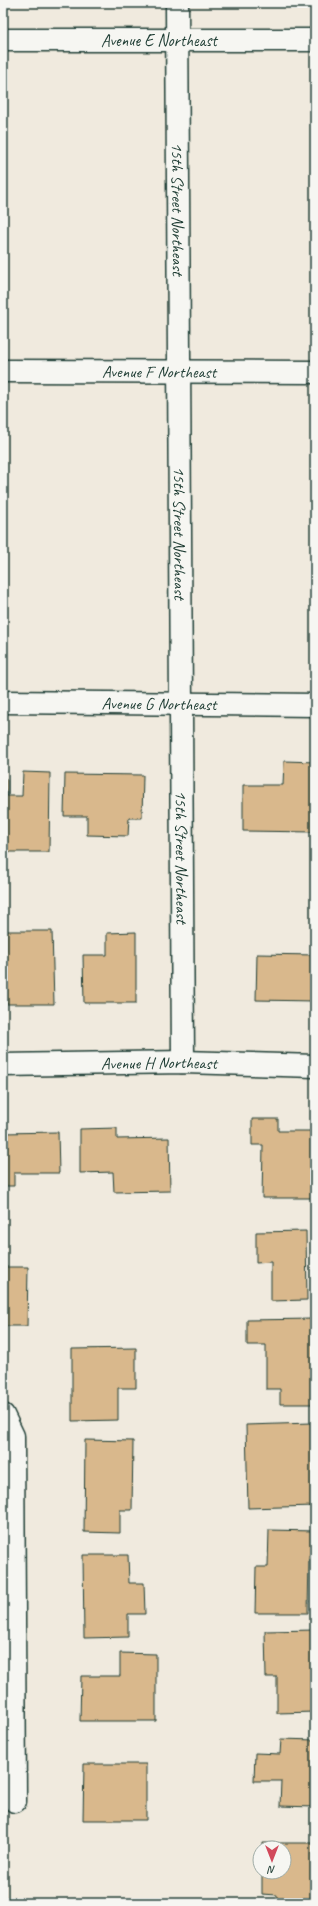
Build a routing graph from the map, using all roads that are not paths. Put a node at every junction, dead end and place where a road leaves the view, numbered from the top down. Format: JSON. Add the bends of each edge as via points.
{"nodes":[{"id":1,"x":177,"y":3,"type":"edge"},
{"id":2,"x":3,"y":40,"type":"edge"},
{"id":3,"x":177,"y":40,"type":"junction"},
{"id":4,"x":315,"y":40,"type":"edge"},
{"id":5,"x":3,"y":370,"type":"edge"},
{"id":6,"x":178,"y":372,"type":"junction"},
{"id":7,"x":315,"y":372,"type":"edge"},
{"id":8,"x":3,"y":702,"type":"edge"},
{"id":9,"x":180,"y":705,"type":"junction"},
{"id":10,"x":315,"y":705,"type":"edge"},
{"id":11,"x":183,"y":1062,"type":"junction"},
{"id":12,"x":3,"y":1065,"type":"edge"},
{"id":13,"x":315,"y":1066,"type":"edge"},
{"id":14,"x":3,"y":1415,"type":"edge"},
{"id":15,"x":9,"y":1700,"type":"edge"},
{"id":16,"x":15,"y":1801,"type":"dead end"}],
"edges":[{"from":1,"to":3,"type":"street","name":"15th Street Northeast"},
{"from":2,"to":3,"type":"street","name":"Avenue E Northeast"},
{"from":3,"to":4,"type":"street","name":"Avenue E Northeast"},
{"from":3,"to":6,"type":"street","name":"15th Street Northeast"},
{"from":5,"to":6,"type":"street","name":"Avenue F Northeast"},
{"from":6,"to":7,"type":"street","name":"Avenue F Northeast"},
{"from":6,"to":9,"type":"street","name":"15th Street Northeast"},
{"from":8,"to":9,"type":"street","name":"Avenue G Northeast"},
{"from":9,"to":10,"type":"street","name":"Avenue G Northeast"},
{"from":9,"to":11,"type":"street","name":"15th Street Northeast"},
{"from":11,"to":12,"type":"street","name":"Avenue H Northeast"},
{"from":11,"to":13,"type":"street","name":"Avenue H Northeast"},
{"from":14,"to":15,"type":"street","via":[[13,1436]]},
{"from":15,"to":16,"type":"street"}]}
